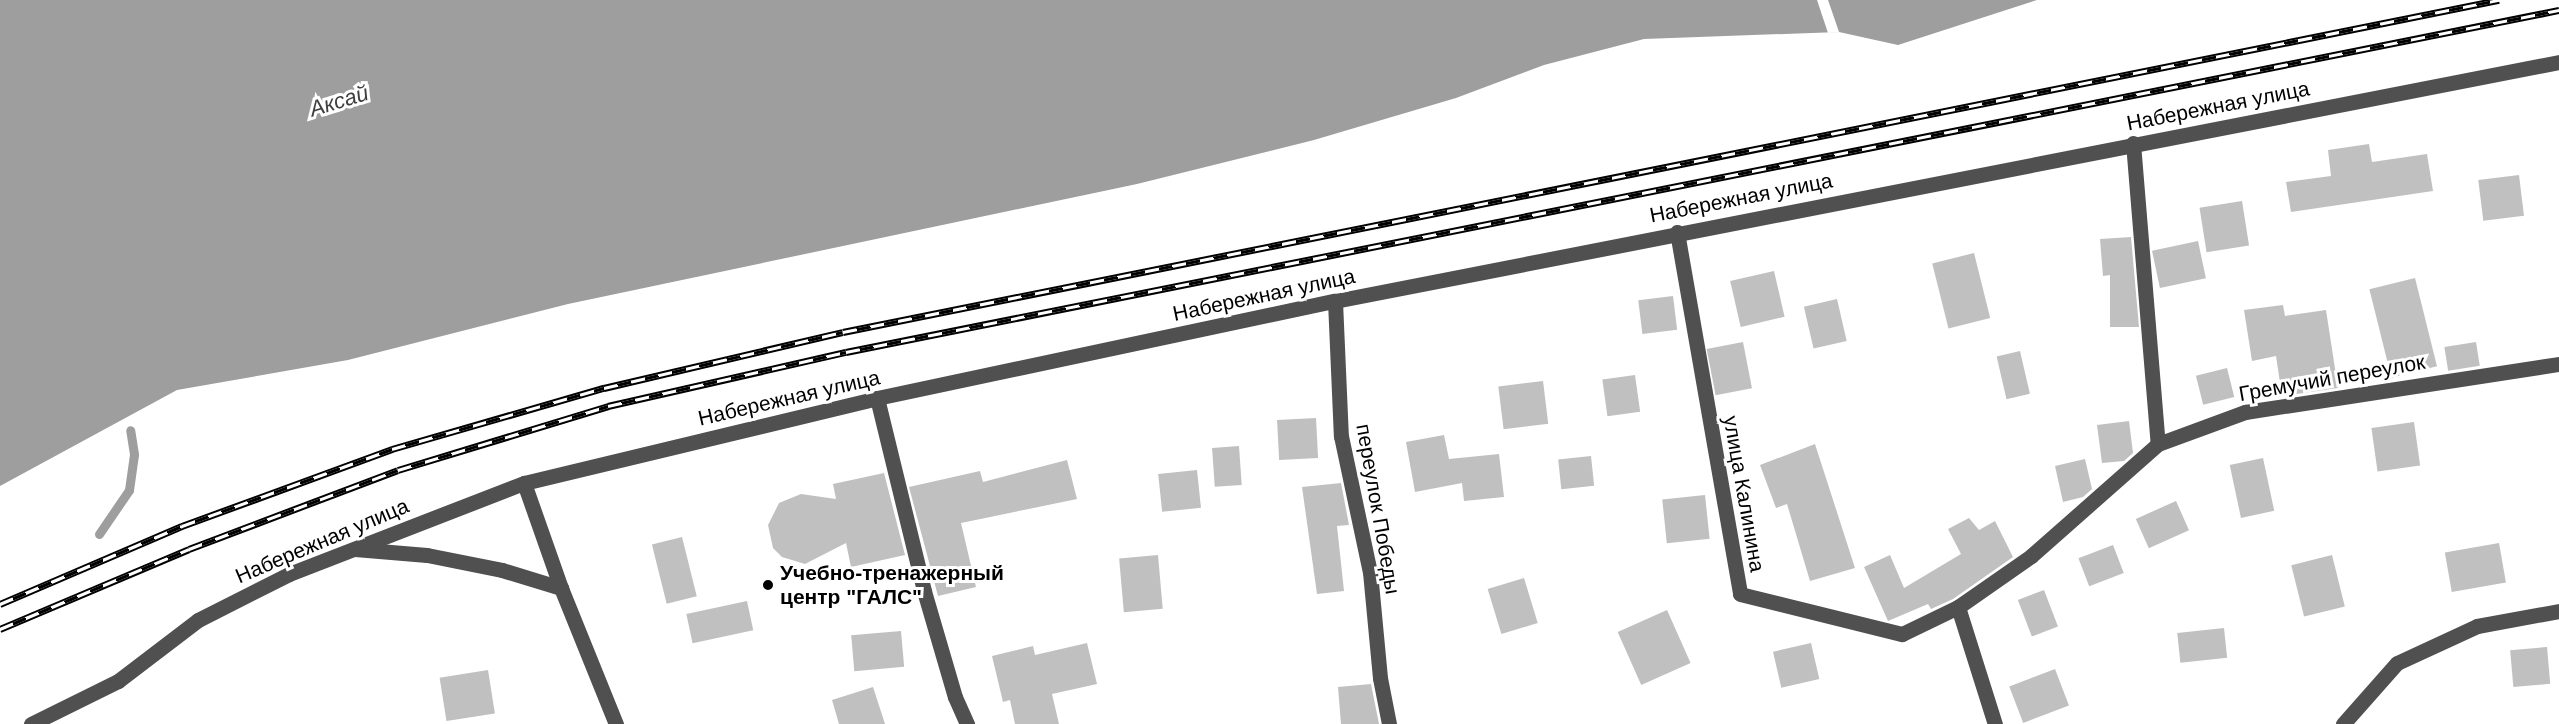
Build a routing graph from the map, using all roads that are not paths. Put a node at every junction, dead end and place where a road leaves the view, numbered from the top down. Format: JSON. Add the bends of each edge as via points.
{"nodes":[{"id":1,"x":2559,"y":62,"type":"edge"},
{"id":2,"x":2133,"y":143,"type":"junction"},
{"id":3,"x":1677,"y":232,"type":"junction"},
{"id":4,"x":1335,"y":301,"type":"junction"},
{"id":5,"x":2559,"y":364,"type":"edge"},
{"id":6,"x":877,"y":398,"type":"junction"},
{"id":7,"x":2158,"y":444,"type":"junction"},
{"id":8,"x":524,"y":483,"type":"junction"},
{"id":9,"x":351,"y":549,"type":"junction"},
{"id":10,"x":561,"y":588,"type":"junction"},
{"id":11,"x":1958,"y":607,"type":"junction"},
{"id":12,"x":2559,"y":611,"type":"edge"},
{"id":13,"x":31,"y":724,"type":"edge"},
{"id":14,"x":616,"y":724,"type":"edge"},
{"id":15,"x":967,"y":724,"type":"edge"},
{"id":16,"x":1389,"y":724,"type":"edge"},
{"id":17,"x":1995,"y":724,"type":"edge"},
{"id":18,"x":2343,"y":724,"type":"edge"}],
"edges":[{"from":1,"to":2,"type":"street","name":"Набережная улица"},
{"from":2,"to":3,"type":"street","name":"Набережная улица"},
{"from":2,"to":7,"type":"street"},
{"from":3,"to":4,"type":"street","name":"Набережная улица"},
{"from":3,"to":11,"type":"street","name":"улица Калинина","via":[[1740,594],[1902,633]]},
{"from":4,"to":6,"type":"street","name":"Набережная улица"},
{"from":4,"to":16,"type":"street","name":"переулок Победы","via":[[1341,436],[1370,572],[1380,678]]},
{"from":5,"to":7,"type":"street","name":"Гремучий переулок","via":[[2245,412]]},
{"from":6,"to":8,"type":"street","name":"Набережная улица"},
{"from":6,"to":15,"type":"street","via":[[924,591],[955,697]]},
{"from":7,"to":11,"type":"street","name":"Гремучий переулок","via":[[2031,556]]},
{"from":8,"to":9,"type":"street","name":"Набережная улица"},
{"from":8,"to":10,"type":"street"},
{"from":9,"to":10,"type":"street","via":[[427,555],[502,570]]},
{"from":9,"to":13,"type":"street","name":"Набережная улица","via":[[289,574],[198,620],[118,681]]},
{"from":10,"to":14,"type":"street"},
{"from":11,"to":17,"type":"street"},
{"from":12,"to":18,"type":"street","via":[[2477,626],[2397,663]]}]}
